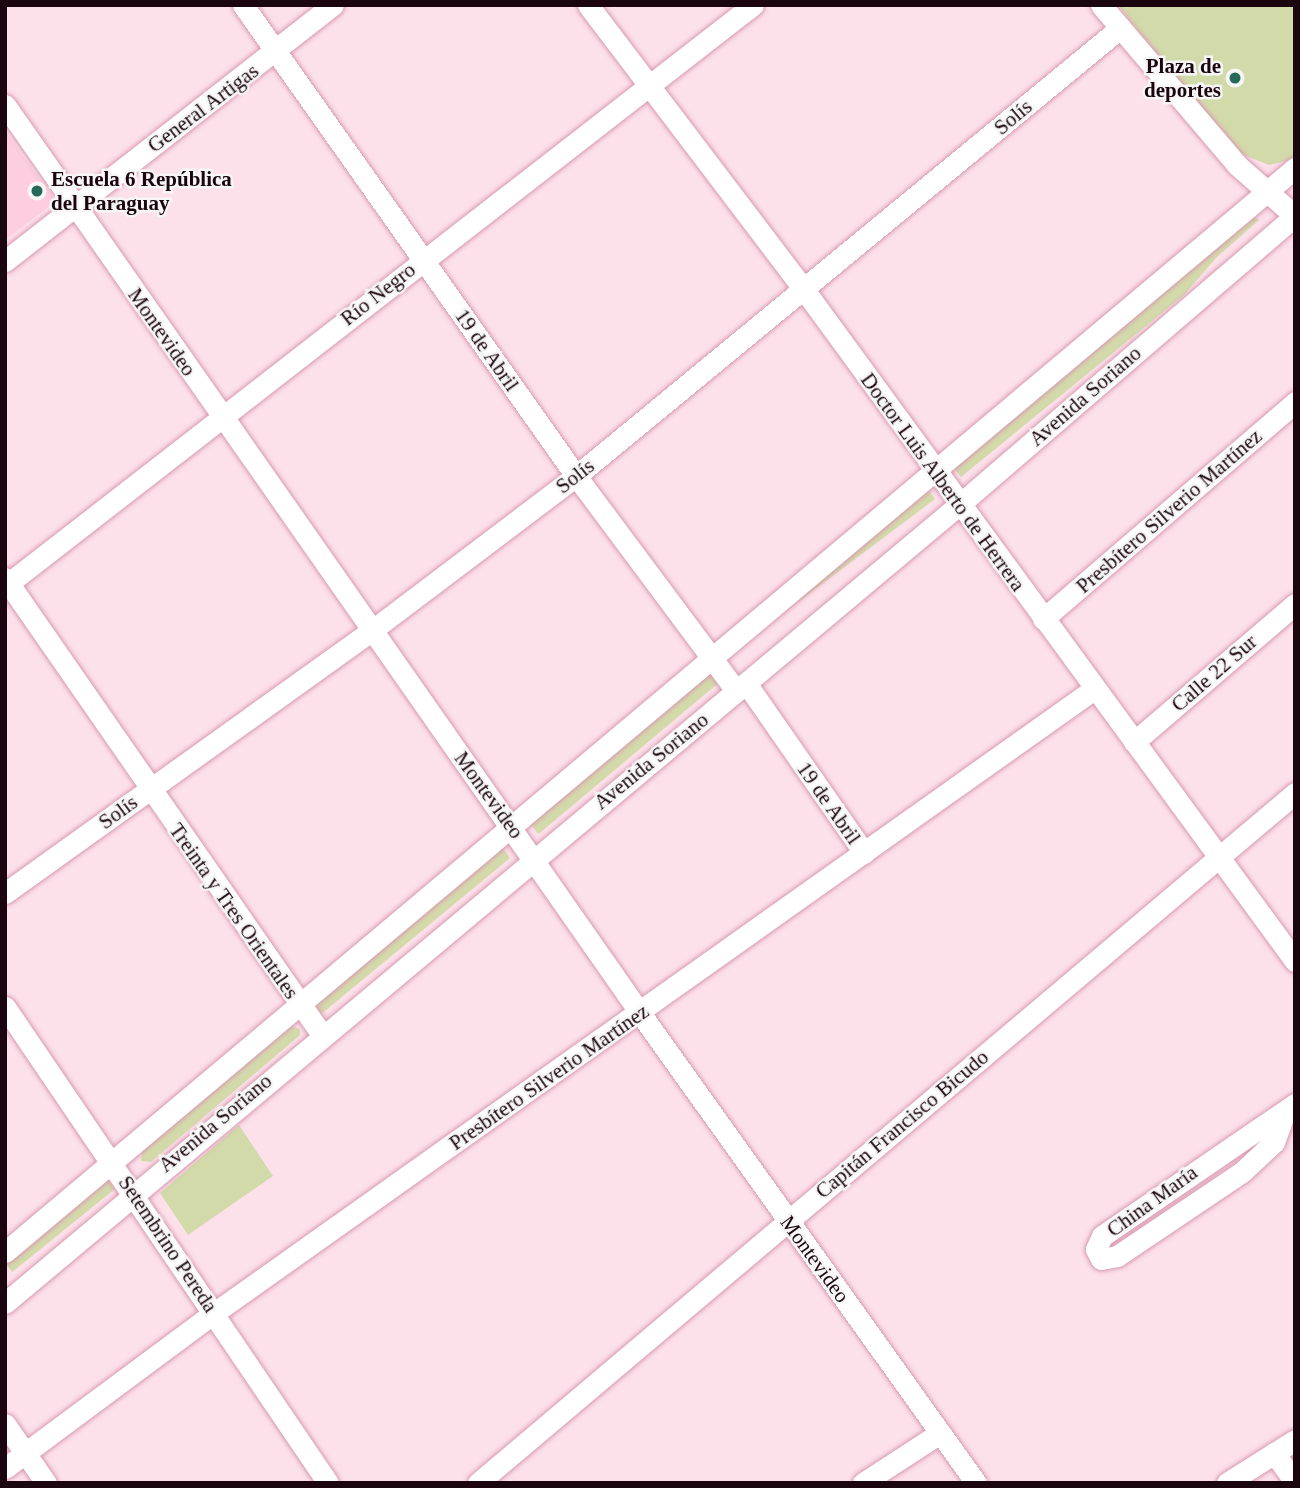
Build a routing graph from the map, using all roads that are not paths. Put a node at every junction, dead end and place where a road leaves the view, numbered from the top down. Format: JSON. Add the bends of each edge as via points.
{"nodes":[{"id":1,"x":243,"y":5,"type":"edge"},
{"id":2,"x":333,"y":5,"type":"edge"},
{"id":3,"x":588,"y":5,"type":"edge"},
{"id":4,"x":753,"y":5,"type":"edge"},
{"id":5,"x":1101,"y":5,"type":"edge"},
{"id":6,"x":1120,"y":28,"type":"junction"},
{"id":7,"x":276,"y":53,"type":"junction"},
{"id":8,"x":650,"y":87,"type":"junction"},
{"id":9,"x":5,"y":105,"type":"edge"},
{"id":10,"x":1295,"y":168,"type":"edge"},
{"id":11,"x":1268,"y":191,"type":"junction"},
{"id":12,"x":74,"y":206,"type":"junction"},
{"id":13,"x":1295,"y":216,"type":"edge"},
{"id":14,"x":423,"y":260,"type":"junction"},
{"id":15,"x":5,"y":261,"type":"edge"},
{"id":16,"x":805,"y":291,"type":"junction"},
{"id":17,"x":1295,"y":402,"type":"edge"},
{"id":18,"x":221,"y":416,"type":"junction"},
{"id":19,"x":935,"y":469,"type":"junction"},
{"id":20,"x":576,"y":476,"type":"junction"},
{"id":21,"x":960,"y":504,"type":"junction"},
{"id":22,"x":6,"y":583,"type":"edge"},
{"id":23,"x":1295,"y":604,"type":"edge"},
{"id":24,"x":1043,"y":620,"type":"junction"},
{"id":25,"x":371,"y":631,"type":"junction"},
{"id":26,"x":711,"y":659,"type":"junction"},
{"id":27,"x":741,"y":687,"type":"junction"},
{"id":28,"x":1094,"y":689,"type":"junction"},
{"id":29,"x":1134,"y":742,"type":"junction"},
{"id":30,"x":149,"y":790,"type":"junction"},
{"id":31,"x":1295,"y":793,"type":"edge"},
{"id":32,"x":512,"y":827,"type":"junction"},
{"id":33,"x":864,"y":853,"type":"junction"},
{"id":34,"x":1219,"y":856,"type":"junction"},
{"id":35,"x":534,"y":858,"type":"junction"},
{"id":36,"x":5,"y":893,"type":"edge"},
{"id":37,"x":1295,"y":961,"type":"edge"},
{"id":38,"x":300,"y":1004,"type":"junction"},
{"id":39,"x":5,"y":1007,"type":"edge"},
{"id":40,"x":640,"y":1013,"type":"junction"},
{"id":41,"x":321,"y":1035,"type":"junction"},
{"id":42,"x":1290,"y":1108,"type":"edge"},
{"id":43,"x":114,"y":1162,"type":"junction"},
{"id":44,"x":133,"y":1192,"type":"junction"},
{"id":45,"x":788,"y":1221,"type":"junction"},
{"id":46,"x":5,"y":1252,"type":"edge"},
{"id":47,"x":5,"y":1303,"type":"edge"},
{"id":48,"x":214,"y":1313,"type":"junction"},
{"id":49,"x":5,"y":1424,"type":"edge"},
{"id":50,"x":940,"y":1433,"type":"junction"},
{"id":51,"x":1295,"y":1440,"type":"edge"},
{"id":52,"x":1275,"y":1453,"type":"junction"},
{"id":53,"x":25,"y":1454,"type":"junction"},
{"id":54,"x":5,"y":1468,"type":"edge"},
{"id":55,"x":1295,"y":1482,"type":"edge"},
{"id":56,"x":46,"y":1483,"type":"edge"},
{"id":57,"x":328,"y":1483,"type":"edge"},
{"id":58,"x":478,"y":1483,"type":"edge"},
{"id":59,"x":863,"y":1483,"type":"edge"},
{"id":60,"x":976,"y":1483,"type":"edge"},
{"id":61,"x":1227,"y":1483,"type":"edge"}],
"edges":[{"from":1,"to":7,"type":"street","name":"19 de Abril"},
{"from":2,"to":7,"type":"street","name":"General Artigas"},
{"from":3,"to":8,"type":"street","name":"Doctor Luis Alberto de Herrera"},
{"from":4,"to":8,"type":"street","name":"Río Negro"},
{"from":5,"to":6,"type":"street"},
{"from":6,"to":11,"type":"street","via":[[1213,139]]},
{"from":6,"to":16,"type":"street","name":"Solís"},
{"from":7,"to":12,"type":"street","name":"General Artigas"},
{"from":7,"to":14,"type":"street","name":"19 de Abril"},
{"from":8,"to":14,"type":"street","name":"Río Negro"},
{"from":8,"to":16,"type":"street","name":"Doctor Luis Alberto de Herrera"},
{"from":9,"to":12,"type":"street","name":"Montevideo"},
{"from":10,"to":11,"type":"street","name":"Avenida Soriano"},
{"from":11,"to":13,"type":"street"},
{"from":11,"to":19,"type":"street","name":"Avenida Soriano"},
{"from":12,"to":15,"type":"street","name":"General Artigas"},
{"from":12,"to":18,"type":"street","name":"Montevideo"},
{"from":13,"to":21,"type":"street","name":"Avenida Soriano"},
{"from":14,"to":18,"type":"street","name":"Río Negro"},
{"from":14,"to":20,"type":"street","name":"19 de Abril"},
{"from":16,"to":19,"type":"street","name":"Doctor Luis Alberto de Herrera"},
{"from":16,"to":20,"type":"street","name":"Solís"},
{"from":17,"to":24,"type":"street","name":"Presbítero Silverio Martínez"},
{"from":18,"to":22,"type":"street","name":"Río Negro"},
{"from":18,"to":25,"type":"street","name":"Montevideo"},
{"from":19,"to":21,"type":"street","name":"Doctor Luis Alberto de Herrera"},
{"from":19,"to":26,"type":"street","name":"Avenida Soriano"},
{"from":20,"to":25,"type":"street","name":"Solís"},
{"from":20,"to":26,"type":"street","name":"19 de Abril"},
{"from":21,"to":24,"type":"street","name":"Doctor Luis Alberto de Herrera"},
{"from":21,"to":27,"type":"street","name":"Avenida Soriano"},
{"from":22,"to":30,"type":"street","name":"Treinta y Tres Orientales"},
{"from":23,"to":29,"type":"street","name":"Calle 22 Sur"},
{"from":24,"to":28,"type":"street","name":"Doctor Luis Alberto de Herrera"},
{"from":25,"to":30,"type":"street","name":"Solís"},
{"from":25,"to":32,"type":"street","name":"Montevideo"},
{"from":26,"to":27,"type":"street","name":"19 de Abril"},
{"from":26,"to":32,"type":"street","name":"Avenida Soriano"},
{"from":27,"to":33,"type":"street","name":"19 de Abril"},
{"from":27,"to":35,"type":"street","name":"Avenida Soriano"},
{"from":28,"to":29,"type":"street","name":"Doctor Luis Alberto de Herrera"},
{"from":28,"to":33,"type":"street","name":"Presbítero Silverio Martínez"},
{"from":29,"to":34,"type":"street","name":"Doctor Luis Alberto de Herrera"},
{"from":30,"to":36,"type":"street","name":"Solís"},
{"from":30,"to":38,"type":"street","name":"Treinta y Tres Orientales"},
{"from":31,"to":34,"type":"street","name":"Capitán Francisco Bicudo"},
{"from":32,"to":35,"type":"street","name":"Montevideo"},
{"from":32,"to":38,"type":"street","name":"Avenida Soriano"},
{"from":33,"to":40,"type":"street","name":"Presbítero Silverio Martínez"},
{"from":34,"to":37,"type":"street","name":"Doctor Luis Alberto de Herrera"},
{"from":34,"to":45,"type":"street","name":"Capitán Francisco Bicudo"},
{"from":35,"to":40,"type":"street","name":"Montevideo"},
{"from":35,"to":41,"type":"street","name":"Avenida Soriano"},
{"from":38,"to":41,"type":"street","name":"Treinta y Tres Orientales"},
{"from":38,"to":43,"type":"street","name":"Avenida Soriano"},
{"from":39,"to":43,"type":"street","name":"Setembrino Pereda"},
{"from":40,"to":45,"type":"street","name":"Montevideo"},
{"from":40,"to":48,"type":"street","name":"Presbítero Silverio Martínez"},
{"from":41,"to":44,"type":"street","name":"Avenida Soriano"},
{"from":42,"to":42,"type":"street","name":"China María","via":[[1274,1142],[1242,1172],[1117,1256],[1101,1259],[1096,1249],[1102,1236],[1188,1173]]},
{"from":43,"to":44,"type":"street","name":"Setembrino Pereda"},
{"from":43,"to":46,"type":"street","name":"Avenida Soriano"},
{"from":44,"to":47,"type":"street","name":"Avenida Soriano"},
{"from":44,"to":48,"type":"street","name":"Setembrino Pereda"},
{"from":45,"to":50,"type":"street","name":"Montevideo"},
{"from":45,"to":58,"type":"street","name":"Capitán Francisco Bicudo"},
{"from":48,"to":53,"type":"street","name":"Presbítero Silverio Martínez"},
{"from":48,"to":57,"type":"street","name":"Setembrino Pereda"},
{"from":49,"to":53,"type":"street"},
{"from":50,"to":59,"type":"street"},
{"from":50,"to":60,"type":"street","name":"Montevideo"},
{"from":51,"to":52,"type":"street"},
{"from":52,"to":55,"type":"street"},
{"from":52,"to":61,"type":"street"},
{"from":53,"to":54,"type":"street","name":"Presbítero Silverio Martínez"},
{"from":53,"to":56,"type":"street"}]}
